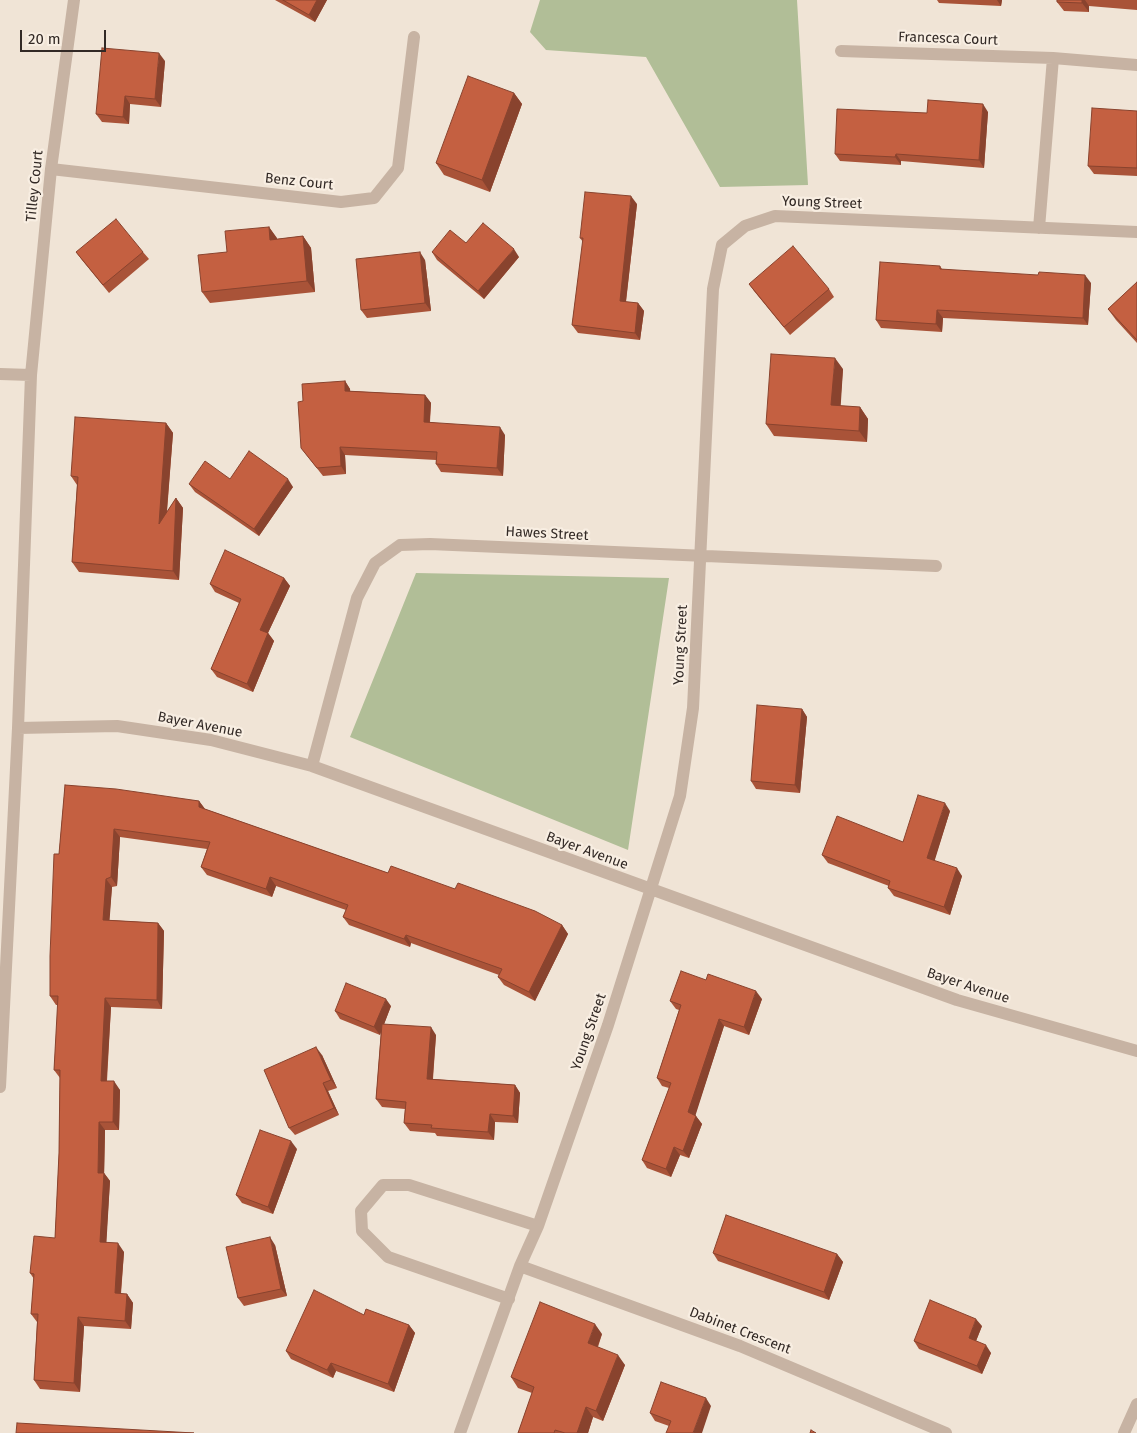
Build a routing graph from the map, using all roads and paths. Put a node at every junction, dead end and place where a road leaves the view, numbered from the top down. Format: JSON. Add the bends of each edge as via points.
{"nodes":[{"id":1,"x":74,"y":0,"type":"edge"},
{"id":2,"x":414,"y":37,"type":"dead end"},
{"id":3,"x":841,"y":51,"type":"dead end"},
{"id":4,"x":1053,"y":58,"type":"junction"},
{"id":5,"x":1137,"y":64,"type":"edge"},
{"id":6,"x":51,"y":169,"type":"junction"},
{"id":7,"x":1039,"y":228,"type":"junction"},
{"id":8,"x":1137,"y":232,"type":"edge"},
{"id":9,"x":0,"y":374,"type":"edge"},
{"id":10,"x":31,"y":375,"type":"junction"},
{"id":11,"x":700,"y":556,"type":"junction"},
{"id":12,"x":936,"y":566,"type":"dead end"},
{"id":13,"x":18,"y":728,"type":"junction"},
{"id":14,"x":312,"y":766,"type":"junction"},
{"id":15,"x":652,"y":891,"type":"junction"},
{"id":16,"x":1137,"y":1051,"type":"edge"},
{"id":17,"x":0,"y":1087,"type":"edge"},
{"id":18,"x":538,"y":1226,"type":"junction"},
{"id":19,"x":520,"y":1266,"type":"junction"},
{"id":20,"x":509,"y":1299,"type":"junction"},
{"id":21,"x":1137,"y":1404,"type":"edge"},
{"id":22,"x":460,"y":1433,"type":"edge"},
{"id":23,"x":946,"y":1433,"type":"edge"},
{"id":24,"x":1124,"y":1433,"type":"edge"}],
"edges":[{"from":1,"to":6,"type":"street","name":"Tilley Court"},
{"from":2,"to":6,"type":"street","name":"Benz Court","via":[[398,168],[374,198],[341,202]]},
{"from":3,"to":4,"type":"street","name":"Francesca Court"},
{"from":4,"to":5,"type":"street","name":"Francesca Court"},
{"from":4,"to":7,"type":"street"},
{"from":6,"to":10,"type":"street","name":"Tilley Court"},
{"from":7,"to":8,"type":"street","name":"Young Street"},
{"from":7,"to":11,"type":"street","name":"Young Street","via":[[775,216],[744,226],[722,245],[713,289]]},
{"from":9,"to":10,"type":"street"},
{"from":10,"to":13,"type":"street","name":"Tilley Court"},
{"from":11,"to":12,"type":"street","name":"Hawes Street"},
{"from":11,"to":14,"type":"street","name":"Hawes Street","via":[[400,545],[375,563],[357,598]]},
{"from":11,"to":15,"type":"street","name":"Young Street","via":[[693,708],[682,787]]},
{"from":13,"to":14,"type":"street","name":"Bayer Avenue","via":[[117,726],[211,740]]},
{"from":13,"to":17,"type":"street","name":"Tilley Court"},
{"from":14,"to":15,"type":"street","name":"Bayer Avenue"},
{"from":15,"to":16,"type":"street","name":"Bayer Avenue","via":[[957,1000]]},
{"from":15,"to":18,"type":"street","name":"Young Street"},
{"from":18,"to":19,"type":"street","name":"Young Street"},
{"from":18,"to":20,"type":"street","via":[[409,1185],[383,1185],[361,1210],[362,1230],[388,1257]]},
{"from":19,"to":20,"type":"street","name":"Young Street"},
{"from":19,"to":23,"type":"street","name":"Dabinet Crescent","via":[[740,1346]]},
{"from":20,"to":22,"type":"street","name":"Young Street"},
{"from":21,"to":24,"type":"street"}]}
